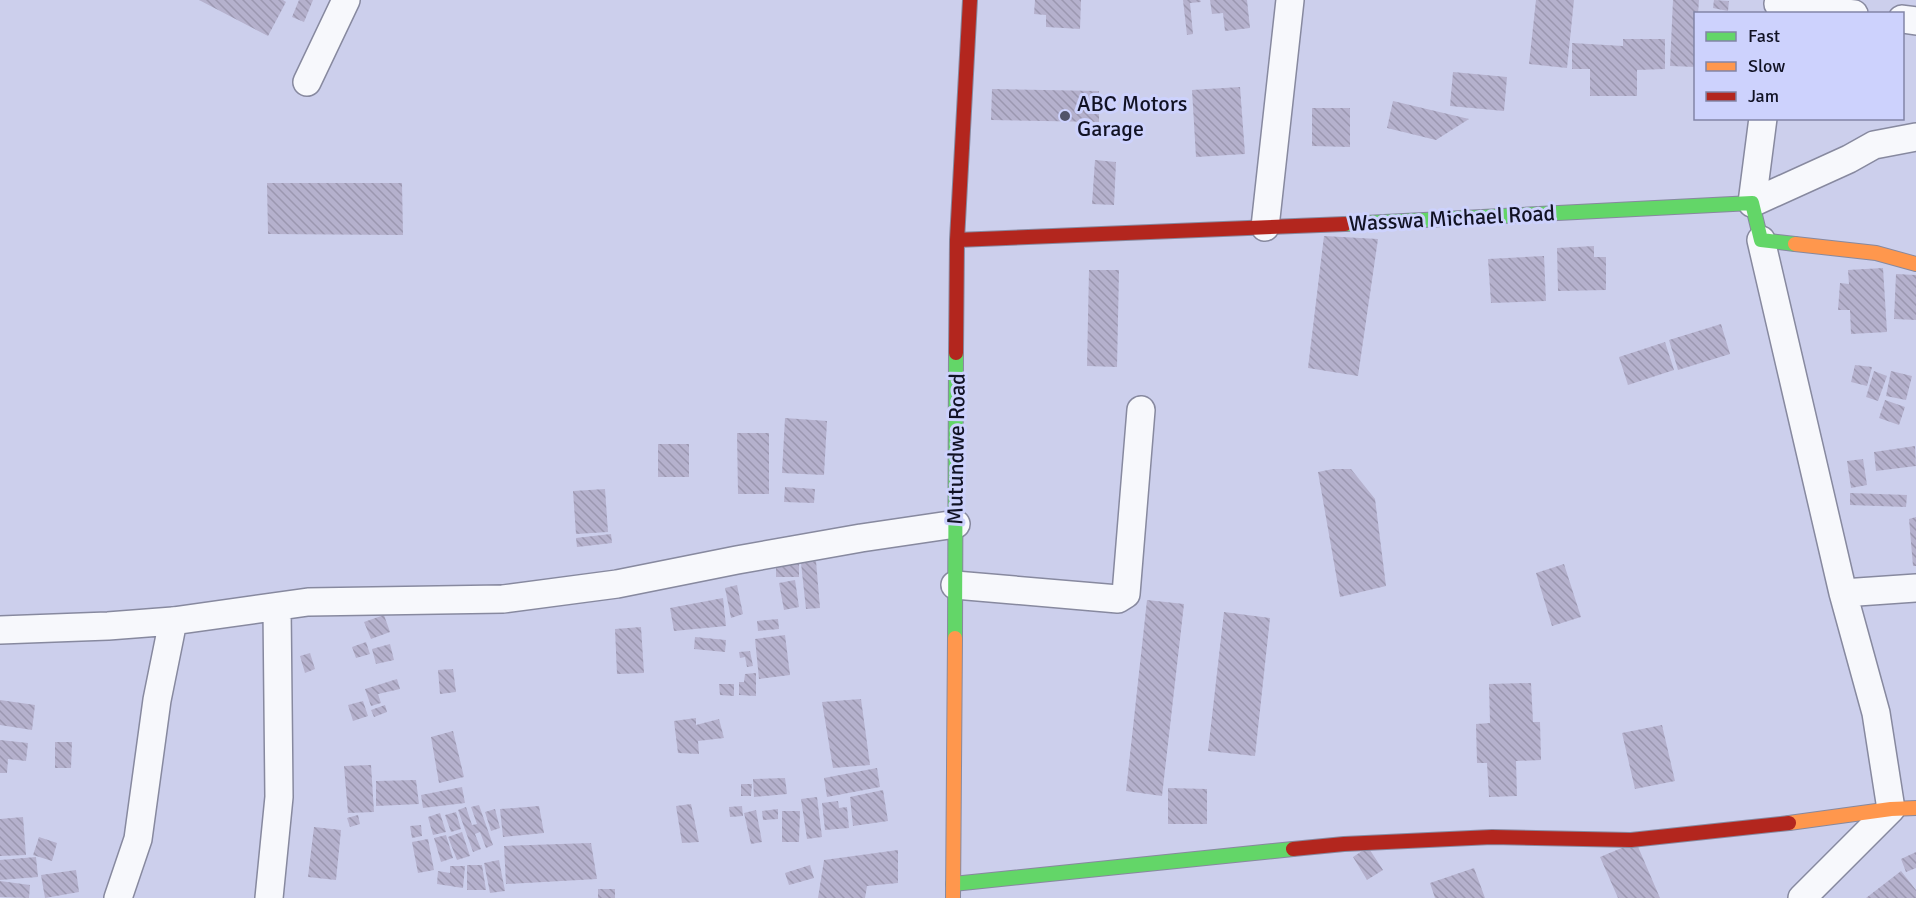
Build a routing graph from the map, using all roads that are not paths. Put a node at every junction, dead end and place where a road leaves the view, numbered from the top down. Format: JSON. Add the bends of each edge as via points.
{"nodes":[{"id":1,"x":346,"y":0,"type":"edge"},
{"id":2,"x":970,"y":0,"type":"edge"},
{"id":3,"x":1290,"y":0,"type":"edge"},
{"id":4,"x":1778,"y":6,"type":"edge"},
{"id":5,"x":1835,"y":12,"type":"edge"},
{"id":6,"x":307,"y":82,"type":"dead end"},
{"id":7,"x":1763,"y":120,"type":"edge"},
{"id":8,"x":1916,"y":136,"type":"edge"},
{"id":9,"x":1752,"y":203,"type":"junction"},
{"id":10,"x":1265,"y":227,"type":"junction"},
{"id":11,"x":957,"y":240,"type":"junction"},
{"id":12,"x":1761,"y":240,"type":"junction"},
{"id":13,"x":1916,"y":264,"type":"edge"},
{"id":14,"x":1141,"y":410,"type":"dead end"},
{"id":15,"x":956,"y":524,"type":"junction"},
{"id":16,"x":955,"y":585,"type":"junction"},
{"id":17,"x":1916,"y":588,"type":"edge"},
{"id":18,"x":1843,"y":593,"type":"junction"},
{"id":19,"x":278,"y":607,"type":"junction"},
{"id":20,"x":173,"y":621,"type":"junction"},
{"id":21,"x":0,"y":630,"type":"edge"},
{"id":22,"x":1903,"y":809,"type":"edge"},
{"id":23,"x":953,"y":891,"type":"edge"},
{"id":24,"x":118,"y":898,"type":"edge"},
{"id":25,"x":269,"y":898,"type":"edge"},
{"id":26,"x":1802,"y":898,"type":"edge"}],
"edges":[{"from":1,"to":6,"type":"street"},
{"from":2,"to":11,"type":"street","name":"Mutundwe Road"},
{"from":3,"to":10,"type":"street"},
{"from":4,"to":5,"type":"street"},
{"from":7,"to":9,"type":"street"},
{"from":8,"to":9,"type":"street","via":[[1875,145]]},
{"from":9,"to":10,"type":"street","name":"Wasswa Michael Road"},
{"from":9,"to":12,"type":"street"},
{"from":10,"to":11,"type":"street","name":"Wasswa Michael Road"},
{"from":11,"to":15,"type":"street","name":"Mutundwe Road"},
{"from":12,"to":13,"type":"street","via":[[1876,253]]},
{"from":12,"to":18,"type":"street"},
{"from":14,"to":16,"type":"street","via":[[1126,594],[1118,599]]},
{"from":15,"to":16,"type":"street","name":"Mutundwe Road"},
{"from":15,"to":19,"type":"street","via":[[617,584],[503,599],[308,602]]},
{"from":16,"to":23,"type":"street","name":"Mutundwe Road"},
{"from":17,"to":18,"type":"street"},
{"from":18,"to":22,"type":"street"},
{"from":19,"to":20,"type":"street"},
{"from":19,"to":25,"type":"street","via":[[279,798]]},
{"from":20,"to":21,"type":"street"},
{"from":20,"to":24,"type":"street","via":[[157,700],[138,839]]},
{"from":22,"to":23,"type":"street","via":[[1631,840],[1492,837],[1344,844]]},
{"from":22,"to":26,"type":"street"}]}
